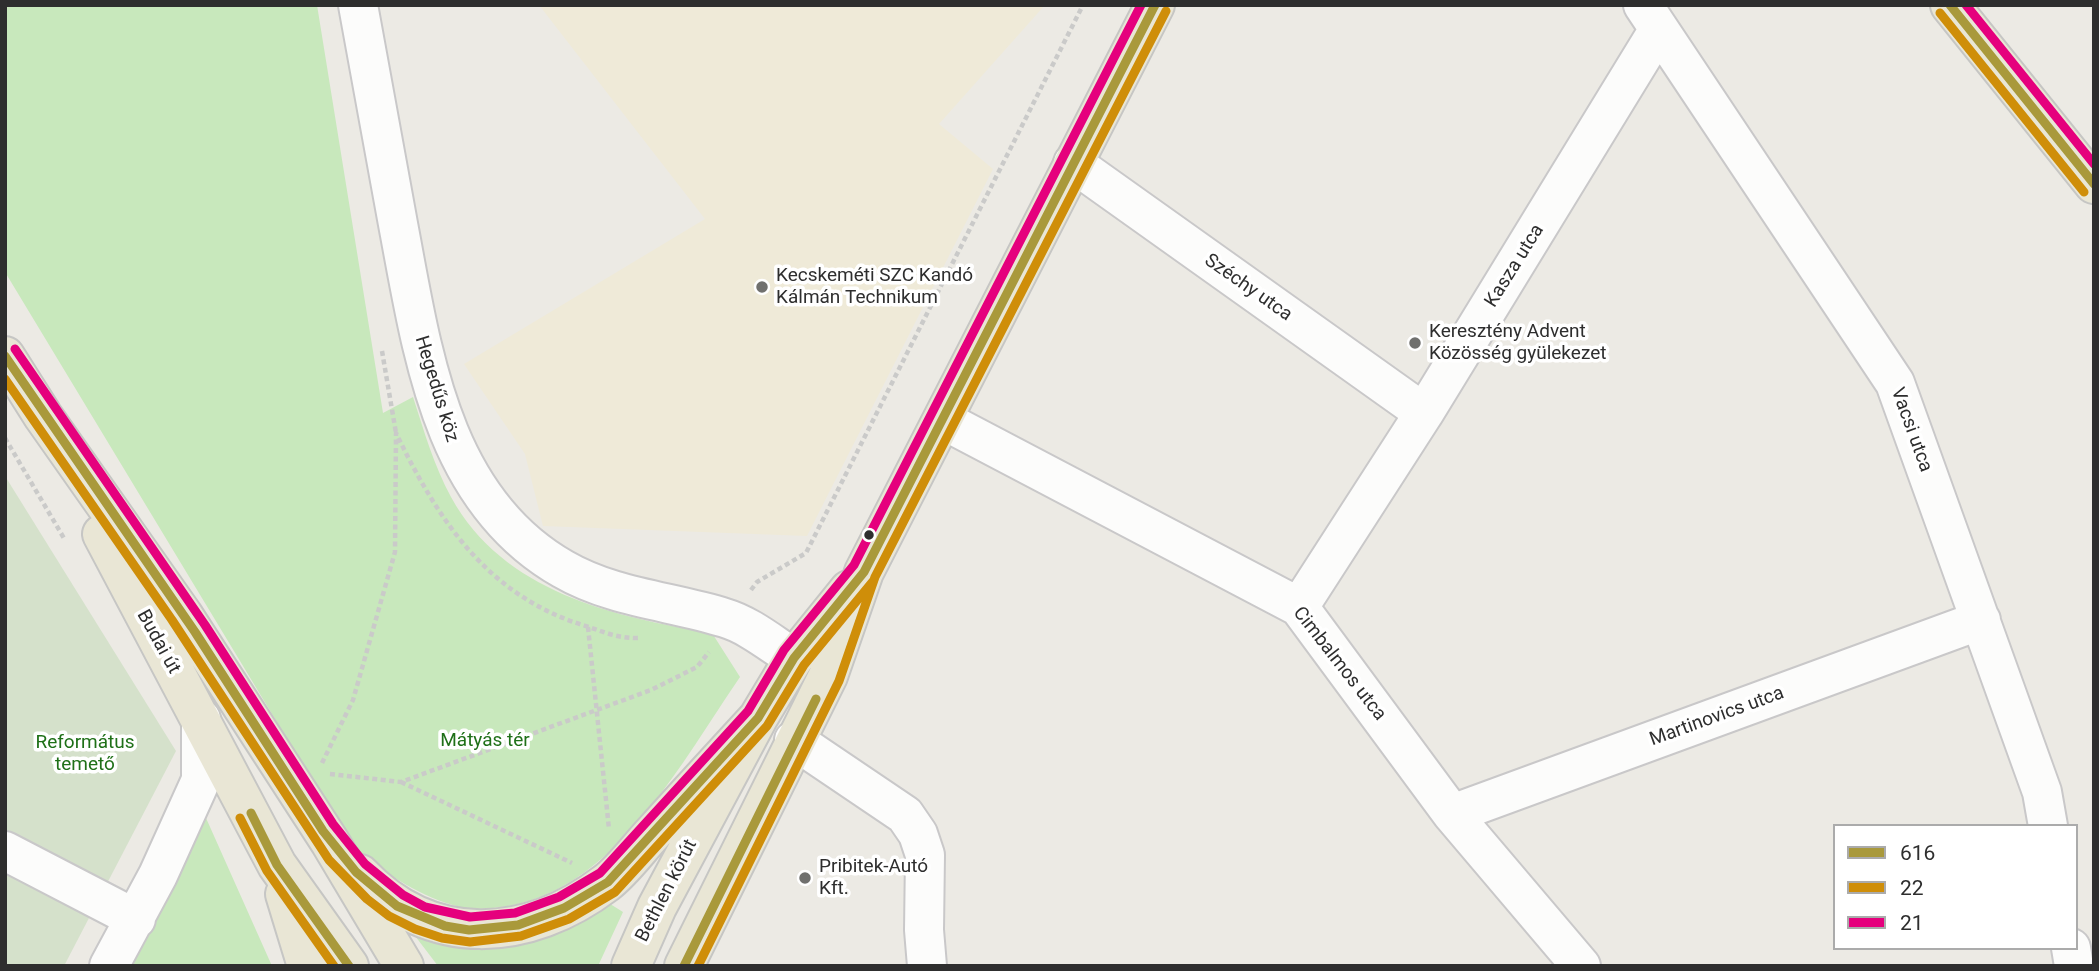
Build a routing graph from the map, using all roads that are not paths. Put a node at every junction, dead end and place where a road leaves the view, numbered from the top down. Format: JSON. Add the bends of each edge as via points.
{"nodes":[{"id":1,"x":358,"y":5,"type":"edge"},
{"id":2,"x":1141,"y":5,"type":"edge"},
{"id":3,"x":1155,"y":5,"type":"edge"},
{"id":4,"x":1950,"y":5,"type":"edge"},
{"id":5,"x":1651,"y":17,"type":"edge"},
{"id":6,"x":1126,"y":62,"type":"junction"},
{"id":7,"x":1073,"y":163,"type":"junction"},
{"id":8,"x":2094,"y":184,"type":"edge"},
{"id":9,"x":5,"y":356,"type":"edge"},
{"id":10,"x":1424,"y":413,"type":"junction"},
{"id":11,"x":43,"y":416,"type":"junction"},
{"id":12,"x":943,"y":420,"type":"junction"},
{"id":13,"x":864,"y":572,"type":"junction"},
{"id":14,"x":1300,"y":607,"type":"junction"},
{"id":15,"x":1981,"y":620,"type":"junction"},
{"id":16,"x":793,"y":658,"type":"junction"},
{"id":17,"x":758,"y":718,"type":"junction"},
{"id":18,"x":201,"y":719,"type":"junction"},
{"id":19,"x":794,"y":740,"type":"junction"},
{"id":20,"x":1452,"y":814,"type":"junction"},
{"id":21,"x":2048,"y":824,"type":"edge"},
{"id":22,"x":330,"y":842,"type":"junction"},
{"id":23,"x":5,"y":851,"type":"edge"},
{"id":24,"x":277,"y":865,"type":"junction"},
{"id":25,"x":136,"y":919,"type":"junction"},
{"id":26,"x":686,"y":963,"type":"edge"},
{"id":27,"x":109,"y":966,"type":"edge"},
{"id":28,"x":307,"y":966,"type":"edge"},
{"id":29,"x":349,"y":966,"type":"edge"},
{"id":30,"x":404,"y":966,"type":"edge"},
{"id":31,"x":631,"y":966,"type":"edge"},
{"id":32,"x":927,"y":966,"type":"edge"},
{"id":33,"x":1581,"y":966,"type":"edge"}],
"edges":[{"from":1,"to":16,"type":"street","name":"Hegedűs köz","via":[[422,354],[455,449],[478,488],[533,550],[564,570],[715,636]]},
{"from":2,"to":6,"type":"street"},
{"from":3,"to":6,"type":"main road","name":"Bethlen körút"},
{"from":4,"to":8,"type":"main road"},
{"from":5,"to":10,"type":"street","name":"Kasza utca"},
{"from":5,"to":15,"type":"street","name":"Vacsi utca","via":[[1895,383]]},
{"from":6,"to":7,"type":"main road","name":"Bethlen körút"},
{"from":7,"to":10,"type":"street","name":"Széchy utca"},
{"from":7,"to":12,"type":"main road","name":"Bethlen körút"},
{"from":9,"to":11,"type":"main road","name":"Budai út"},
{"from":10,"to":14,"type":"street","name":"Kasza utca"},
{"from":11,"to":18,"type":"main road","name":"Budai út","via":[[148,626]]},
{"from":11,"to":22,"type":"main road","name":"Budai út","via":[[183,615]]},
{"from":12,"to":13,"type":"main road","name":"Bethlen körút"},
{"from":12,"to":14,"type":"street","name":"Cimbalmos utca"},
{"from":13,"to":16,"type":"main road","name":"Bethlen körút"},
{"from":13,"to":19,"type":"main road","name":"Bethlen körút","via":[[828,676]]},
{"from":14,"to":20,"type":"street","name":"Cimbalmos utca"},
{"from":15,"to":20,"type":"street","name":"Martinovics utca"},
{"from":15,"to":21,"type":"street","name":"Vacsi utca","via":[[2042,792]]},
{"from":16,"to":17,"type":"main road","name":"Bethlen körút"},
{"from":17,"to":22,"type":"main road","via":[[608,882],[579,902],[517,927],[450,929],[419,918],[381,897]]},
{"from":17,"to":31,"type":"main road","name":"Bethlen körút","via":[[657,907]]},
{"from":18,"to":24,"type":"main road","name":"Budai út"},
{"from":18,"to":25,"type":"street","via":[[201,780]]},
{"from":19,"to":26,"type":"main road","name":"Bethlen körút"},
{"from":19,"to":32,"type":"street","via":[[905,815],[918,834],[925,855]]},
{"from":20,"to":33,"type":"street","name":"Cimbalmos utca"},
{"from":22,"to":30,"type":"main road"},
{"from":23,"to":25,"type":"street"},
{"from":24,"to":28,"type":"main road"},
{"from":24,"to":29,"type":"main road"},
{"from":25,"to":27,"type":"street"}]}
